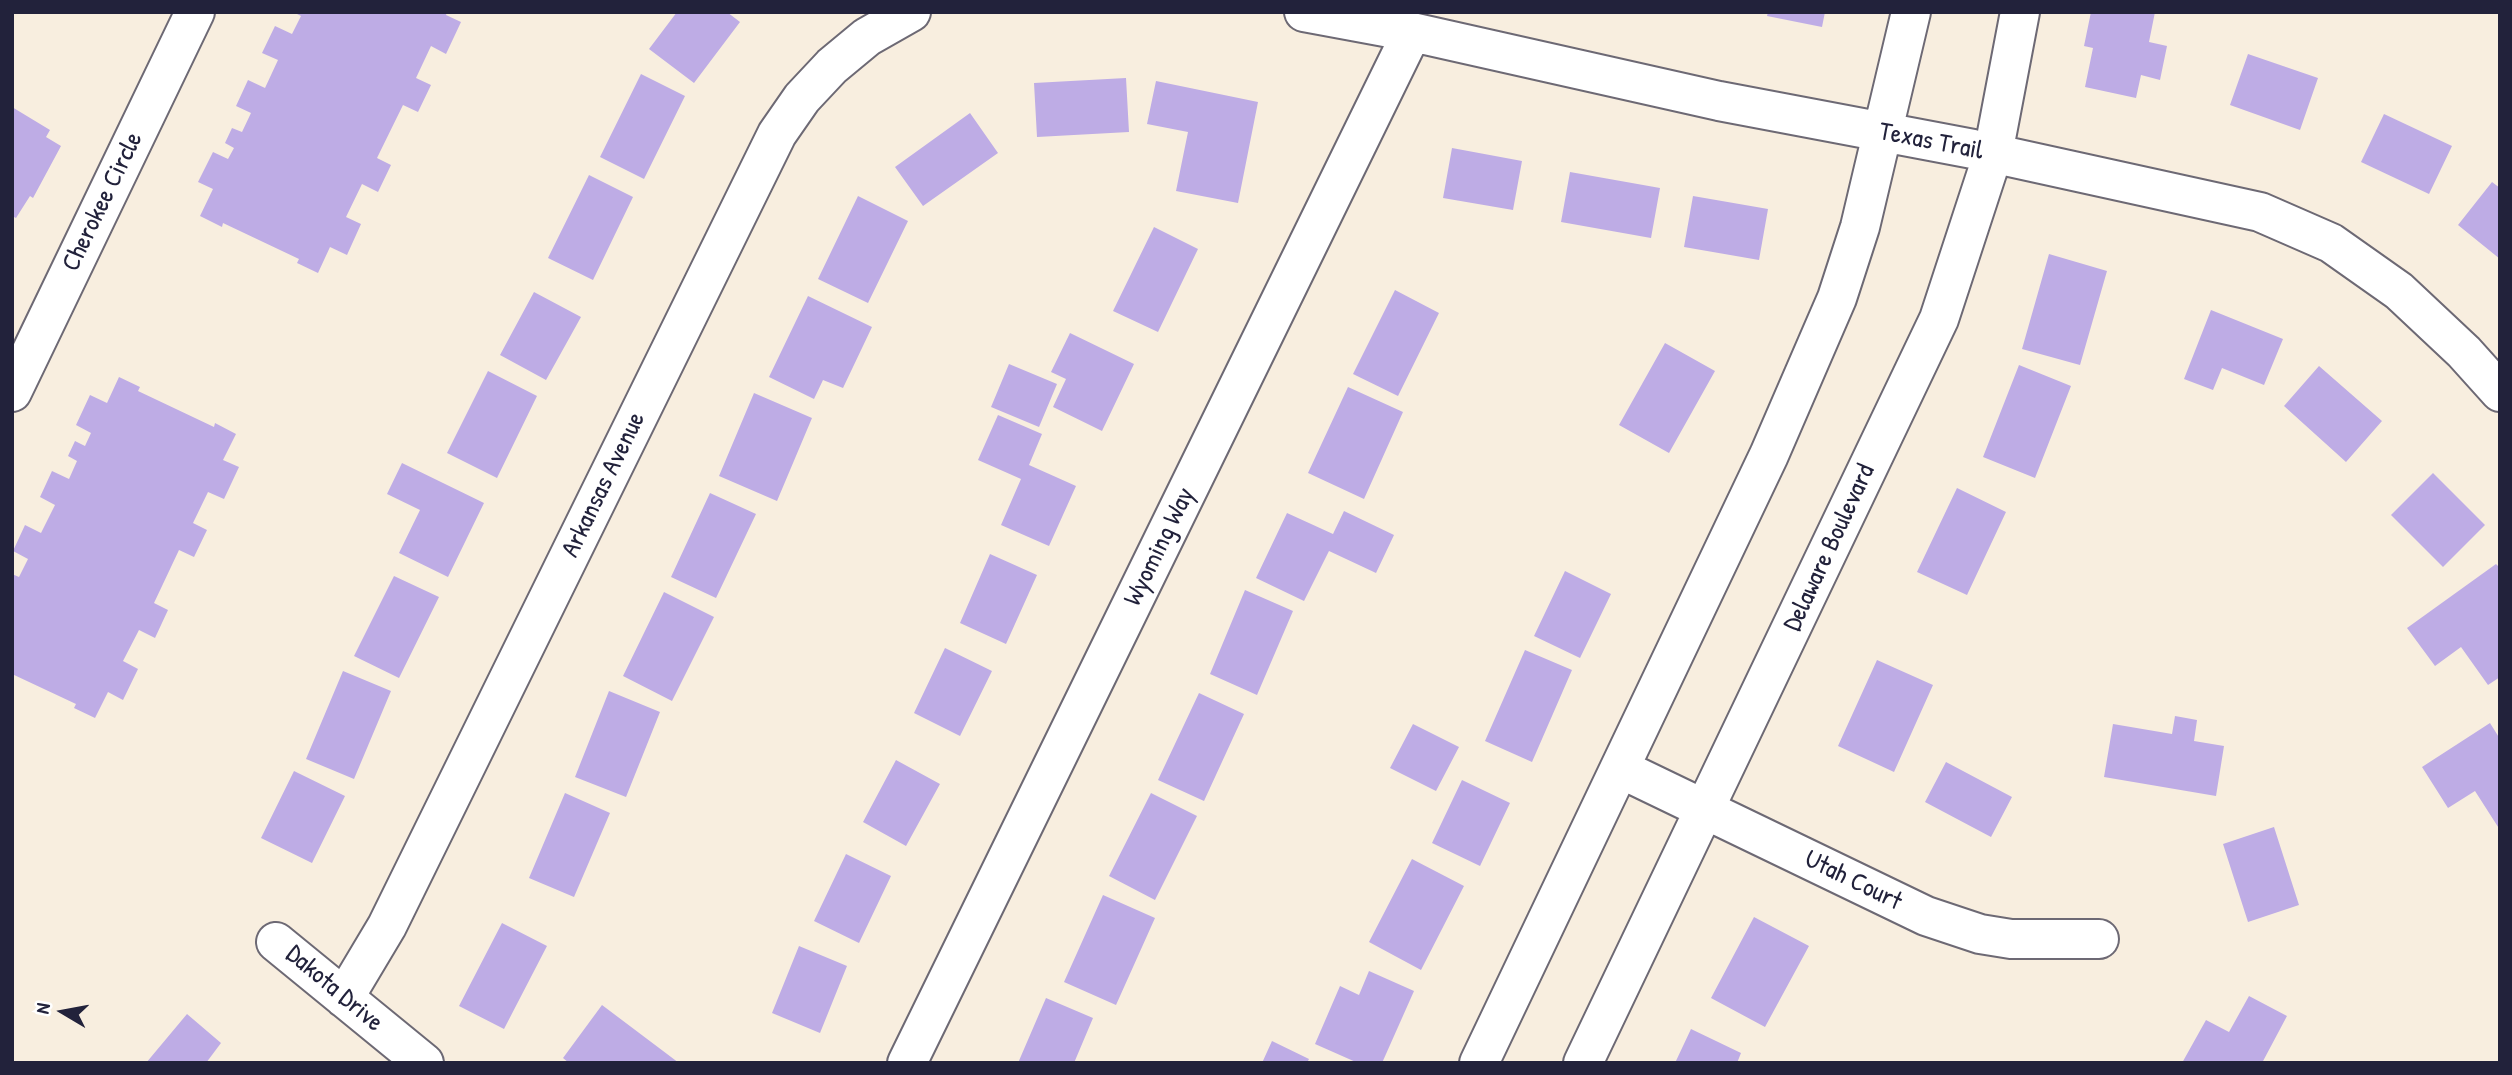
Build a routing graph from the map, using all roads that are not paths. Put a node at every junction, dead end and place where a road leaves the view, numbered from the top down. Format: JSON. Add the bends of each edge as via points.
{"nodes":[{"id":1,"x":195,"y":12,"type":"edge"},
{"id":2,"x":911,"y":12,"type":"edge"},
{"id":3,"x":1304,"y":12,"type":"edge"},
{"id":4,"x":1911,"y":12,"type":"edge"},
{"id":5,"x":2020,"y":12,"type":"edge"},
{"id":6,"x":1412,"y":32,"type":"junction"},
{"id":7,"x":1885,"y":133,"type":"junction"},
{"id":8,"x":1993,"y":154,"type":"junction"},
{"id":9,"x":2500,"y":391,"type":"edge"},
{"id":10,"x":12,"y":392,"type":"edge"},
{"id":11,"x":1621,"y":768,"type":"junction"},
{"id":12,"x":1706,"y":810,"type":"junction"},
{"id":13,"x":2099,"y":939,"type":"dead end"},
{"id":14,"x":276,"y":942,"type":"dead end"},
{"id":15,"x":344,"y":998,"type":"junction"},
{"id":16,"x":406,"y":1057,"type":"edge"},
{"id":17,"x":907,"y":1063,"type":"edge"},
{"id":18,"x":1479,"y":1063,"type":"edge"},
{"id":19,"x":1583,"y":1063,"type":"edge"}],
"edges":[{"from":1,"to":10,"type":"street","name":"Cherokee Circle"},
{"from":2,"to":15,"type":"street","name":"Arkansas Avenue","via":[[867,37],[832,66],[777,134],[387,926]]},
{"from":3,"to":6,"type":"street","name":"Texas Trail"},
{"from":4,"to":7,"type":"street"},
{"from":5,"to":8,"type":"street","name":"Delaware Boulevard"},
{"from":6,"to":7,"type":"street","name":"Texas Trail"},
{"from":6,"to":17,"type":"street","name":"Wyoming Way"},
{"from":7,"to":8,"type":"street","name":"Texas Trail"},
{"from":7,"to":11,"type":"street","via":[[1837,298],[1763,468]]},
{"from":8,"to":9,"type":"street","name":"Texas Trail","via":[[2260,212],[2331,243],[2399,291]]},
{"from":8,"to":12,"type":"street","name":"Delaware Boulevard","via":[[1939,319]]},
{"from":11,"to":12,"type":"street","name":"Utah Court"},
{"from":11,"to":18,"type":"street"},
{"from":12,"to":13,"type":"street","name":"Utah Court","via":[[1958,927],[2011,939]]},
{"from":12,"to":19,"type":"street","name":"Delaware Boulevard"},
{"from":14,"to":15,"type":"street","name":"Dakota Drive"},
{"from":15,"to":16,"type":"street","name":"Dakota Drive"}]}
